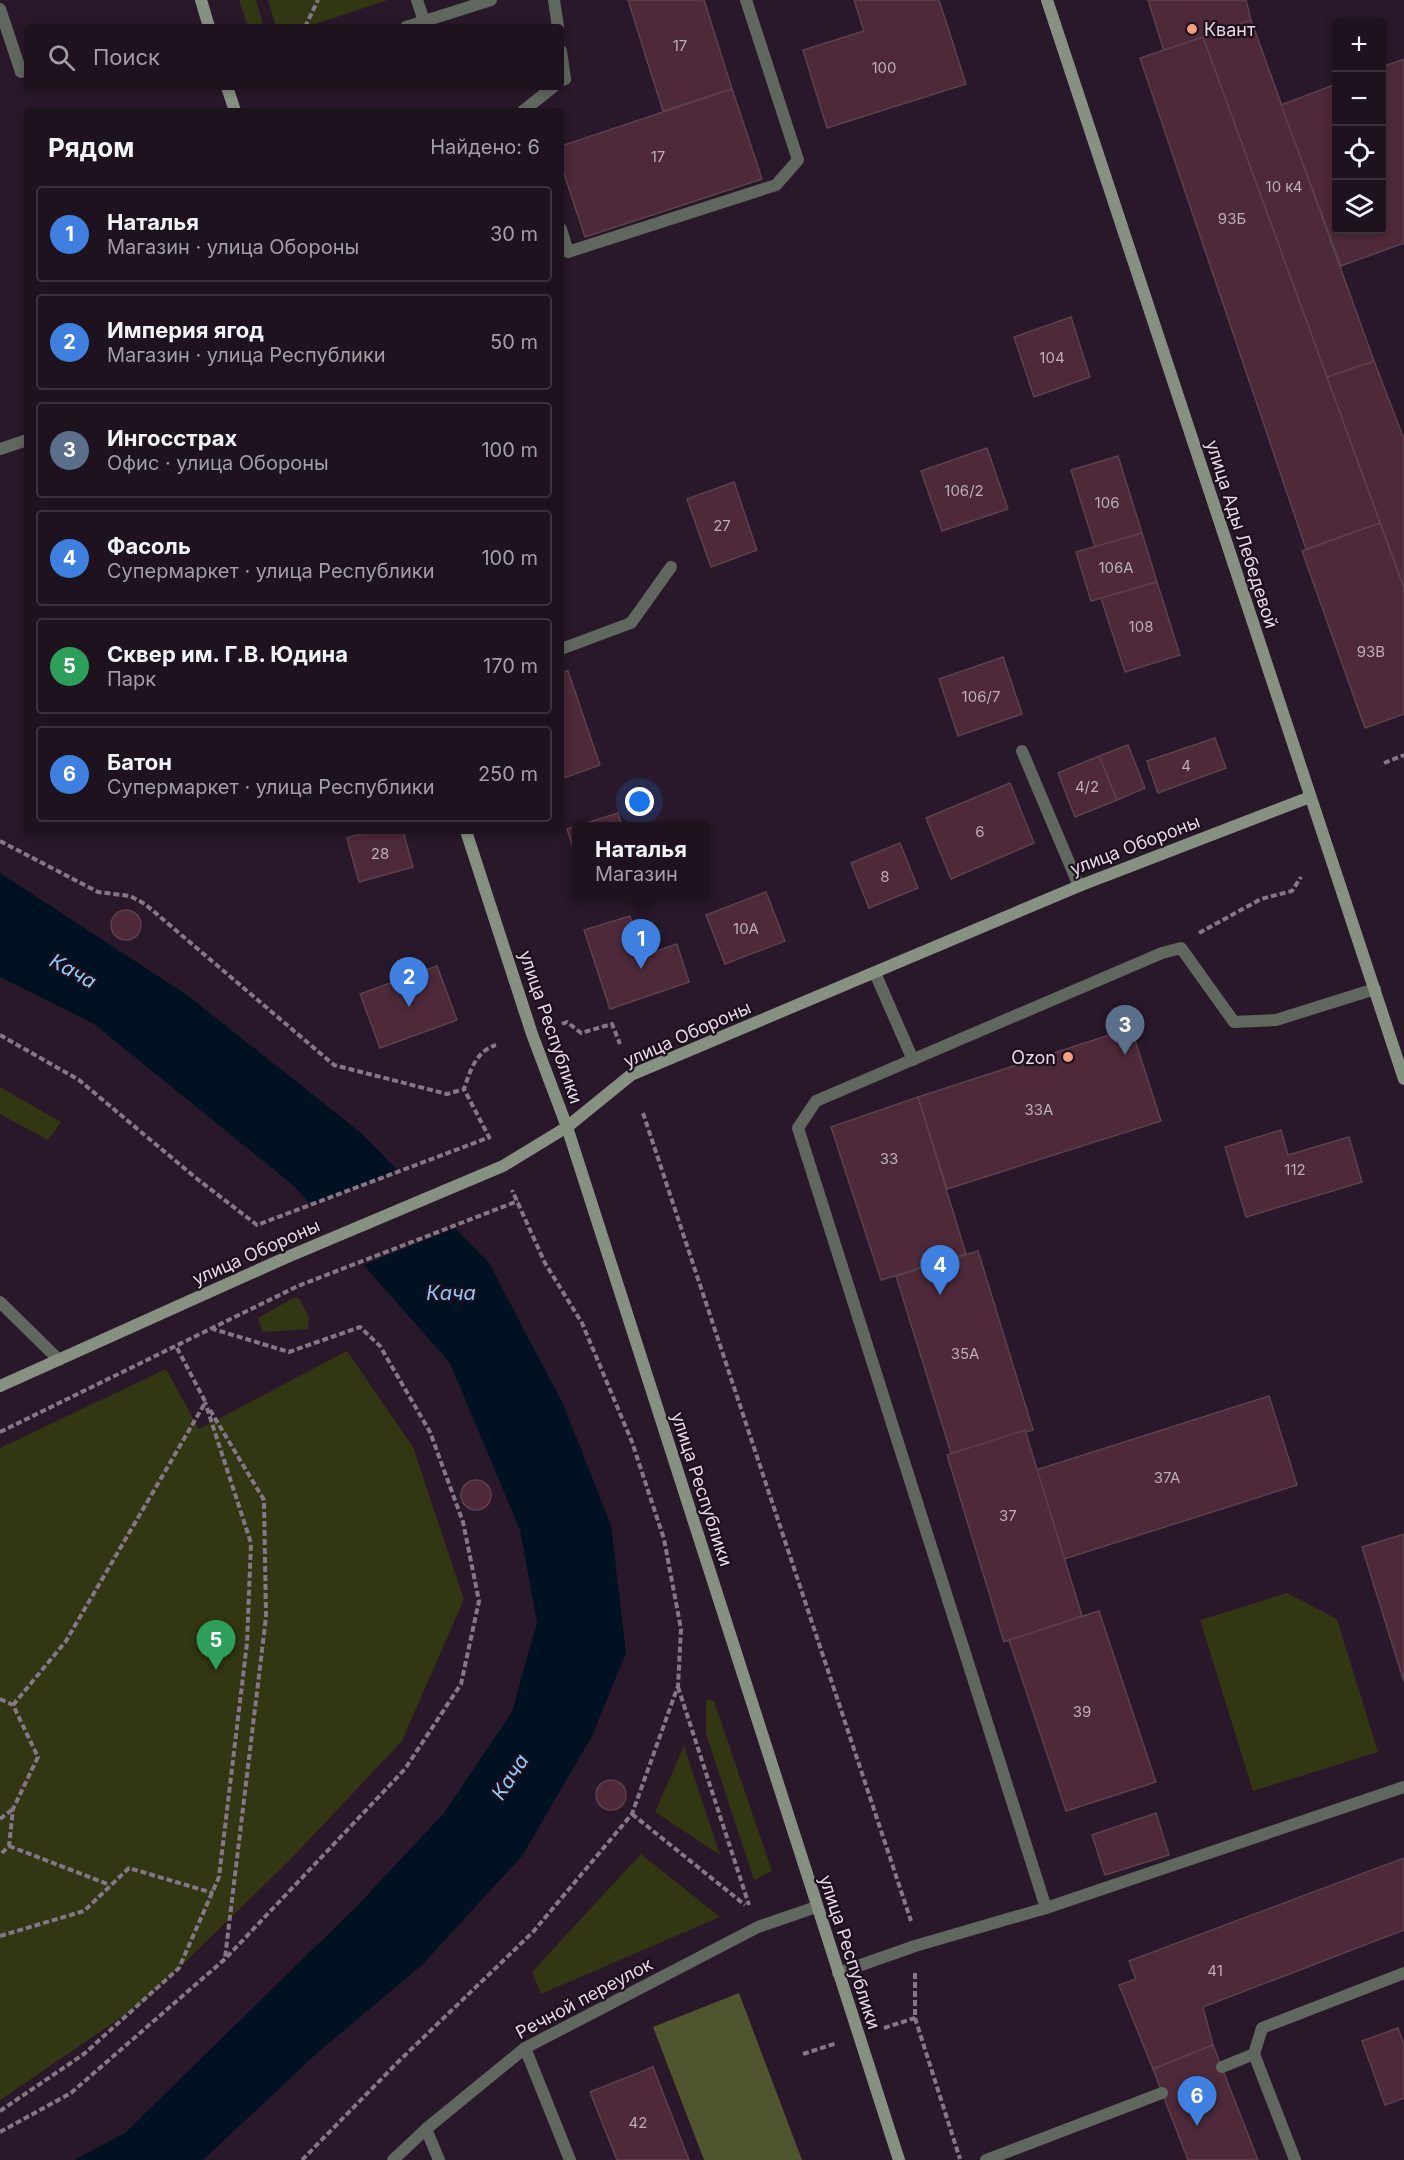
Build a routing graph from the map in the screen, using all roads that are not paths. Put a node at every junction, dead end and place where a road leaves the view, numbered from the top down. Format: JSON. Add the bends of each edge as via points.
{"nodes":[{"id":1,"x":201,"y":0,"type":"edge"},
{"id":2,"x":417,"y":0,"type":"edge"},
{"id":3,"x":490,"y":0,"type":"edge"},
{"id":4,"x":554,"y":0,"type":"edge"},
{"id":5,"x":747,"y":0,"type":"edge"},
{"id":6,"x":1047,"y":0,"type":"edge"},
{"id":7,"x":0,"y":9,"type":"edge"},
{"id":8,"x":424,"y":21,"type":"junction"},
{"id":9,"x":208,"y":24,"type":"edge"},
{"id":10,"x":415,"y":24,"type":"edge"},
{"id":11,"x":558,"y":24,"type":"edge"},
{"id":12,"x":21,"y":72,"type":"dead end"},
{"id":13,"x":228,"y":90,"type":"edge"},
{"id":14,"x":549,"y":90,"type":"edge"},
{"id":15,"x":234,"y":108,"type":"edge"},
{"id":16,"x":528,"y":108,"type":"edge"},
{"id":17,"x":564,"y":238,"type":"edge"},
{"id":18,"x":24,"y":441,"type":"edge"},
{"id":19,"x":0,"y":448,"type":"edge"},
{"id":20,"x":672,"y":567,"type":"dead end"},
{"id":21,"x":564,"y":648,"type":"edge"},
{"id":22,"x":1022,"y":751,"type":"dead end"},
{"id":23,"x":1310,"y":797,"type":"junction"},
{"id":24,"x":467,"y":834,"type":"edge"},
{"id":25,"x":1079,"y":886,"type":"junction"},
{"id":26,"x":875,"y":974,"type":"junction"},
{"id":27,"x":1375,"y":988,"type":"junction"},
{"id":28,"x":913,"y":1060,"type":"junction"},
{"id":29,"x":1404,"y":1079,"type":"edge"},
{"id":30,"x":567,"y":1127,"type":"junction"},
{"id":31,"x":0,"y":1302,"type":"edge"},
{"id":32,"x":59,"y":1360,"type":"junction"},
{"id":33,"x":0,"y":1386,"type":"edge"},
{"id":34,"x":1404,"y":1787,"type":"edge"},
{"id":35,"x":816,"y":1907,"type":"junction"},
{"id":36,"x":1046,"y":1908,"type":"junction"},
{"id":37,"x":838,"y":1973,"type":"junction"},
{"id":38,"x":1404,"y":1973,"type":"edge"},
{"id":39,"x":525,"y":2048,"type":"junction"},
{"id":40,"x":1254,"y":2054,"type":"junction"},
{"id":41,"x":1221,"y":2067,"type":"dead end"},
{"id":42,"x":1162,"y":2092,"type":"dead end"},
{"id":43,"x":426,"y":2129,"type":"junction"},
{"id":44,"x":393,"y":2160,"type":"edge"},
{"id":45,"x":439,"y":2160,"type":"edge"},
{"id":46,"x":570,"y":2160,"type":"edge"},
{"id":47,"x":899,"y":2160,"type":"edge"},
{"id":48,"x":986,"y":2160,"type":"edge"},
{"id":49,"x":1295,"y":2160,"type":"edge"}],
"edges":[{"from":1,"to":9,"type":"main road"},
{"from":2,"to":8,"type":"street"},
{"from":3,"to":8,"type":"street"},
{"from":4,"to":11,"type":"street"},
{"from":5,"to":17,"type":"street","via":[[798,160],[776,185],[568,252]]},
{"from":6,"to":23,"type":"main road","name":"улица Ады Лебедевой"},
{"from":7,"to":12,"type":"street"},
{"from":8,"to":10,"type":"street"},
{"from":13,"to":15,"type":"main road"},
{"from":14,"to":16,"type":"street"},
{"from":18,"to":19,"type":"street"},
{"from":20,"to":21,"type":"street","via":[[631,623]]},
{"from":22,"to":25,"type":"street"},
{"from":23,"to":25,"type":"main road","name":"улица Обороны"},
{"from":23,"to":27,"type":"main road","name":"улица Ады Лебедевой"},
{"from":24,"to":30,"type":"main road","name":"улица Республики","via":[[532,1034]]},
{"from":25,"to":26,"type":"main road","name":"улица Обороны"},
{"from":26,"to":28,"type":"street"},
{"from":26,"to":30,"type":"main road","name":"улица Обороны","via":[[631,1075]]},
{"from":27,"to":28,"type":"street","via":[[1276,1020],[1234,1022],[1181,948]]},
{"from":27,"to":29,"type":"main road","name":"улица Ады Лебедевой"},
{"from":28,"to":36,"type":"street","via":[[816,1101],[798,1128]]},
{"from":30,"to":32,"type":"main road","name":"улица Обороны","via":[[490,1172],[285,1258]]},
{"from":30,"to":35,"type":"main road","name":"улица Республики"},
{"from":31,"to":32,"type":"street"},
{"from":32,"to":33,"type":"main road","name":"улица Обороны"},
{"from":34,"to":36,"type":"street"},
{"from":35,"to":37,"type":"main road","name":"улица Республики"},
{"from":35,"to":39,"type":"street","name":"Речной переулок","via":[[758,1927]]},
{"from":36,"to":37,"type":"street"},
{"from":37,"to":47,"type":"main road","name":"улица Республики"},
{"from":38,"to":40,"type":"street","via":[[1262,2028]]},
{"from":39,"to":43,"type":"street","name":"Речной переулок"},
{"from":39,"to":46,"type":"street"},
{"from":40,"to":41,"type":"street"},
{"from":40,"to":49,"type":"street"},
{"from":42,"to":48,"type":"street"},
{"from":43,"to":44,"type":"street","name":"Речной переулок"},
{"from":43,"to":45,"type":"street"}]}
